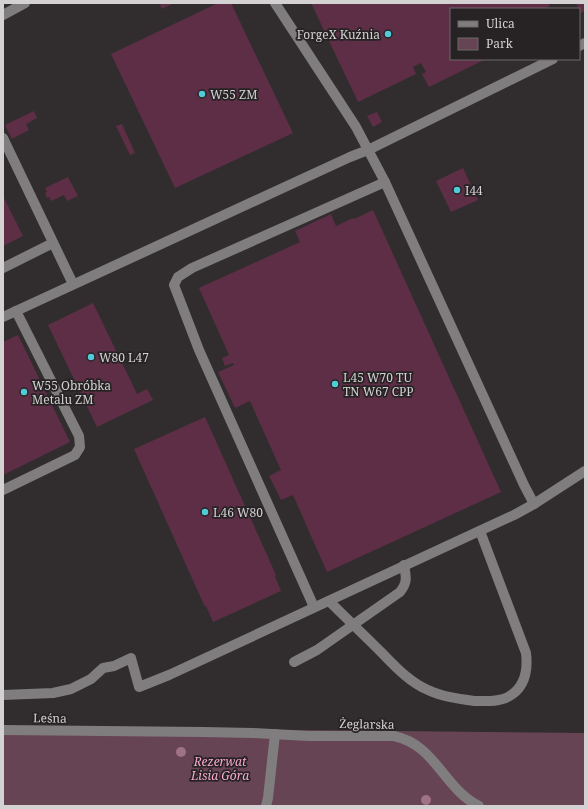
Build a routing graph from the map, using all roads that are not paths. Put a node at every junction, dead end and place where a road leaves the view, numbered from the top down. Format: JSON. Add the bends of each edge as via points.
{"nodes":[{"id":1,"x":24,"y":3,"type":"edge"},
{"id":2,"x":275,"y":3,"type":"edge"},
{"id":3,"x":3,"y":15,"type":"edge"},
{"id":4,"x":551,"y":60,"type":"edge"},
{"id":5,"x":3,"y":138,"type":"edge"},
{"id":6,"x":368,"y":150,"type":"junction"},
{"id":7,"x":384,"y":182,"type":"junction"},
{"id":8,"x":53,"y":243,"type":"junction"},
{"id":9,"x":3,"y":268,"type":"edge"},
{"id":10,"x":73,"y":284,"type":"junction"},
{"id":11,"x":16,"y":311,"type":"junction"},
{"id":12,"x":3,"y":317,"type":"edge"},
{"id":13,"x":585,"y":471,"type":"edge"},
{"id":14,"x":3,"y":490,"type":"edge"},
{"id":15,"x":534,"y":504,"type":"junction"},
{"id":16,"x":480,"y":530,"type":"junction"},
{"id":17,"x":404,"y":565,"type":"junction"},
{"id":18,"x":329,"y":600,"type":"junction"},
{"id":19,"x":314,"y":607,"type":"junction"},
{"id":20,"x":354,"y":625,"type":"junction"},
{"id":21,"x":294,"y":662,"type":"dead end"},
{"id":22,"x":3,"y":695,"type":"edge"},
{"id":23,"x":3,"y":730,"type":"edge"},
{"id":24,"x":97,"y":732,"type":"joint"},
{"id":25,"x":275,"y":734,"type":"junction"},
{"id":26,"x":266,"y":806,"type":"edge"},
{"id":27,"x":479,"y":806,"type":"edge"}],
"edges":[{"from":1,"to":3,"type":"street"},
{"from":2,"to":6,"type":"street","via":[[346,110]]},
{"from":4,"to":6,"type":"street"},
{"from":5,"to":8,"type":"street"},
{"from":6,"to":7,"type":"street"},
{"from":6,"to":10,"type":"street"},
{"from":7,"to":15,"type":"street"},
{"from":7,"to":19,"type":"street","via":[[192,268],[178,277],[174,285],[199,350]]},
{"from":8,"to":9,"type":"street"},
{"from":8,"to":10,"type":"street"},
{"from":10,"to":11,"type":"street"},
{"from":11,"to":12,"type":"street"},
{"from":11,"to":14,"type":"street","via":[[79,436],[80,447],[75,455]]},
{"from":13,"to":15,"type":"street"},
{"from":15,"to":16,"type":"street"},
{"from":16,"to":17,"type":"street"},
{"from":16,"to":20,"type":"street","via":[[526,653],[525,678],[513,694],[499,700],[482,701],[464,700],[428,690],[405,675]]},
{"from":17,"to":18,"type":"street"},
{"from":17,"to":20,"type":"street","via":[[405,586]]},
{"from":18,"to":19,"type":"street"},
{"from":18,"to":20,"type":"street"},
{"from":19,"to":22,"type":"street","via":[[140,687],[131,658],[103,668],[91,679],[71,689],[53,694]]},
{"from":20,"to":21,"type":"street"},
{"from":23,"to":24,"type":"street","name":"Leśna"},
{"from":24,"to":25,"type":"street","name":"Żeglarska"},
{"from":25,"to":26,"type":"street"},
{"from":25,"to":27,"type":"street","name":"Żeglarska","via":[[405,738],[424,751],[459,792]]}]}
